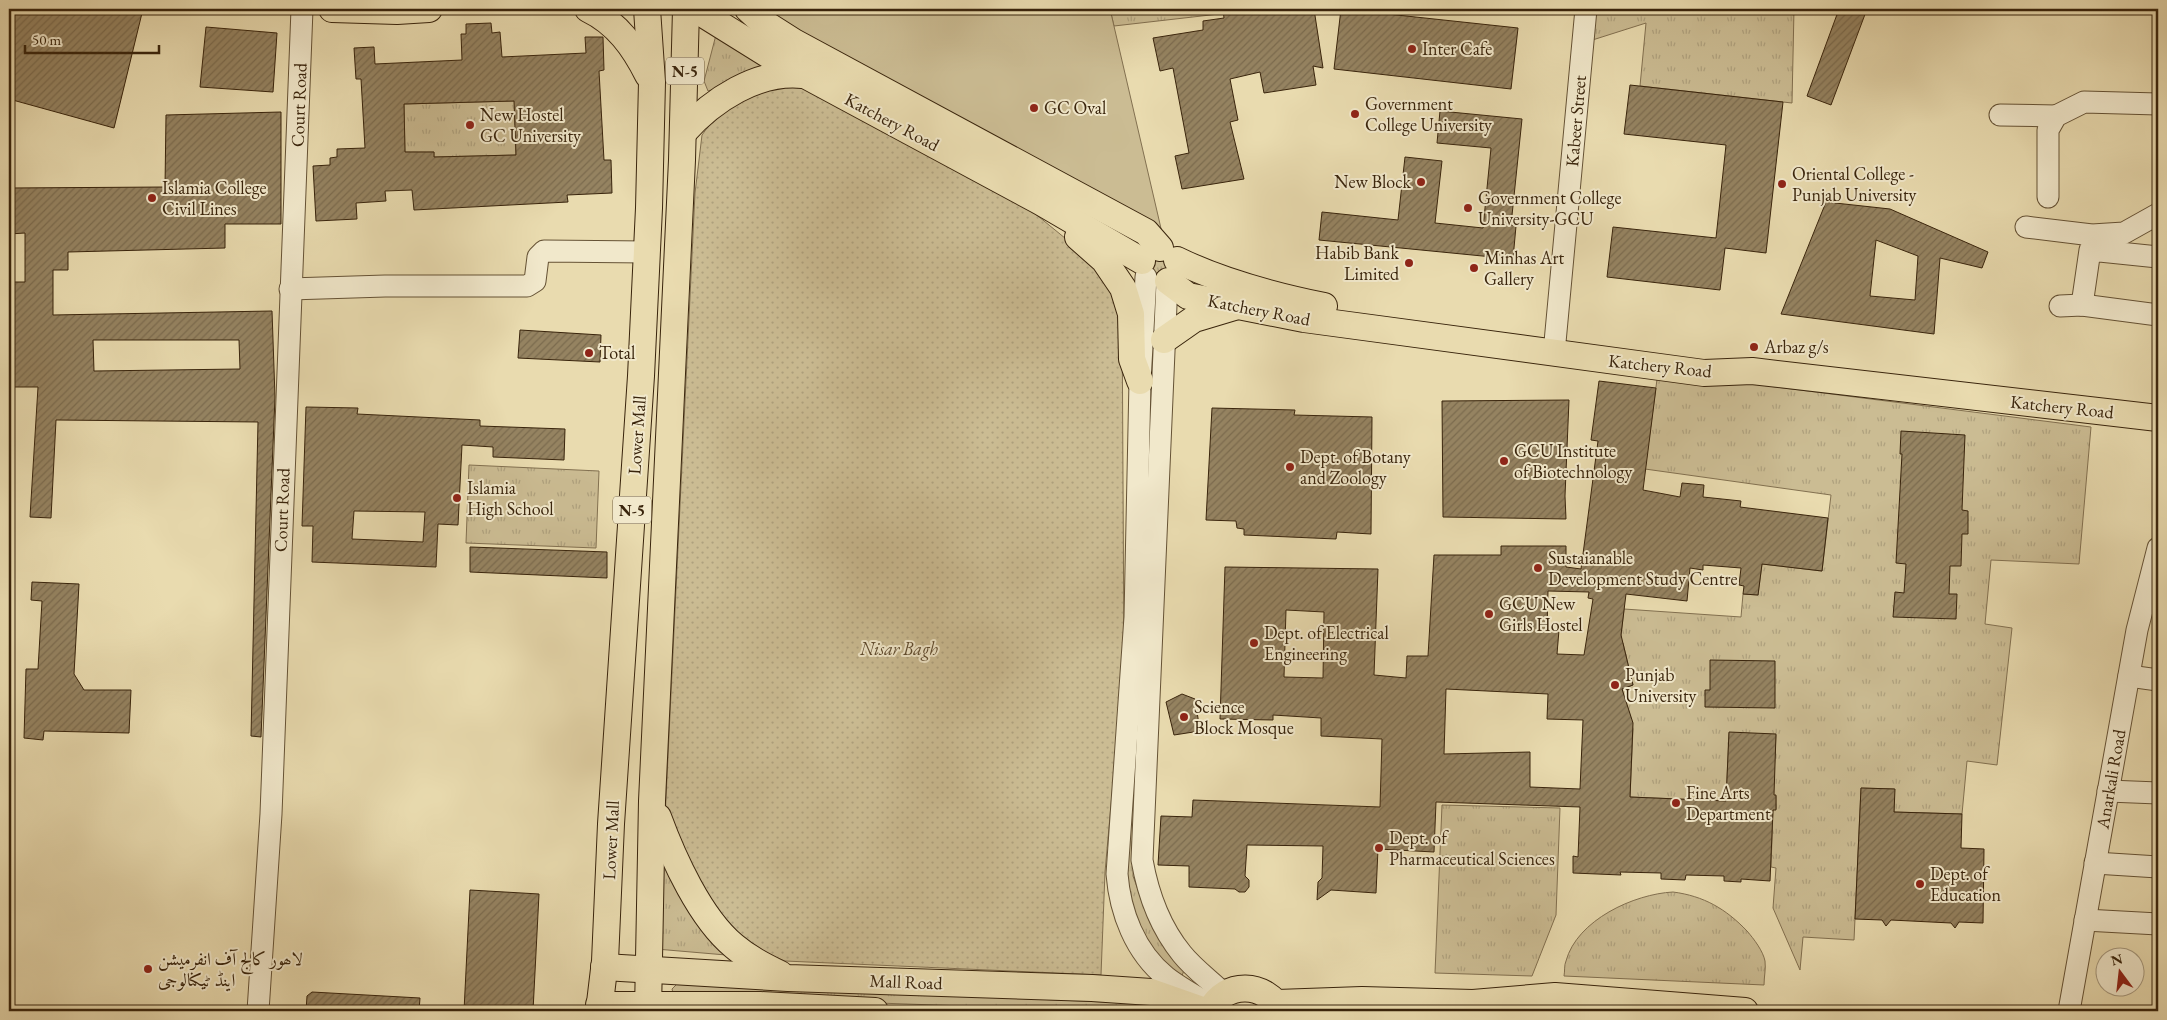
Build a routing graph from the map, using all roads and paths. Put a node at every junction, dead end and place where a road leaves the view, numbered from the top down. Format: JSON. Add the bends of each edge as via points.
{"nodes":[{"id":1,"x":302,"y":9,"type":"edge"},
{"id":2,"x":332,"y":9,"type":"edge"},
{"id":3,"x":429,"y":9,"type":"edge"},
{"id":4,"x":588,"y":9,"type":"edge"},
{"id":5,"x":647,"y":9,"type":"edge"},
{"id":6,"x":686,"y":9,"type":"edge"},
{"id":7,"x":695,"y":9,"type":"edge"},
{"id":8,"x":748,"y":9,"type":"edge"},
{"id":9,"x":1586,"y":9,"type":"edge"},
{"id":10,"x":804,"y":75,"type":"junction"},
{"id":11,"x":652,"y":82,"type":"junction"},
{"id":12,"x":2158,"y":104,"type":"edge"},
{"id":13,"x":2000,"y":115,"type":"dead end"},
{"id":14,"x":2056,"y":116,"type":"junction"},
{"id":15,"x":683,"y":133,"type":"junction"},
{"id":16,"x":2048,"y":197,"type":"dead end"},
{"id":17,"x":1039,"y":201,"type":"junction"},
{"id":18,"x":2158,"y":214,"type":"edge"},
{"id":19,"x":2026,"y":227,"type":"dead end"},
{"id":20,"x":646,"y":252,"type":"junction"},
{"id":21,"x":2158,"y":256,"type":"edge"},
{"id":22,"x":1160,"y":268,"type":"junction"},
{"id":23,"x":290,"y":288,"type":"junction"},
{"id":24,"x":2082,"y":305,"type":"junction"},
{"id":25,"x":1237,"y":306,"type":"junction"},
{"id":26,"x":2060,"y":306,"type":"dead end"},
{"id":27,"x":2158,"y":316,"type":"edge"},
{"id":28,"x":1164,"y":340,"type":"junction"},
{"id":29,"x":1555,"y":344,"type":"junction"},
{"id":30,"x":1140,"y":381,"type":"junction"},
{"id":31,"x":2158,"y":418,"type":"edge"},
{"id":32,"x":2158,"y":548,"type":"edge"},
{"id":33,"x":2129,"y":676,"type":"junction"},
{"id":34,"x":2158,"y":680,"type":"edge"},
{"id":35,"x":2108,"y":791,"type":"junction"},
{"id":36,"x":2158,"y":793,"type":"edge"},
{"id":37,"x":652,"y":801,"type":"junction"},
{"id":38,"x":2095,"y":863,"type":"junction"},
{"id":39,"x":2158,"y":867,"type":"edge"},
{"id":40,"x":2085,"y":920,"type":"junction"},
{"id":41,"x":2158,"y":924,"type":"edge"},
{"id":42,"x":604,"y":967,"type":"junction"},
{"id":43,"x":650,"y":970,"type":"junction"},
{"id":44,"x":788,"y":978,"type":"junction"},
{"id":45,"x":1213,"y":1006,"type":"edge"},
{"id":46,"x":1279,"y":1007,"type":"edge"},
{"id":47,"x":599,"y":1008,"type":"edge"},
{"id":48,"x":648,"y":1008,"type":"edge"},
{"id":49,"x":756,"y":1008,"type":"edge"},
{"id":50,"x":258,"y":1011,"type":"edge"},
{"id":51,"x":875,"y":1011,"type":"edge"},
{"id":52,"x":1745,"y":1011,"type":"edge"},
{"id":53,"x":2068,"y":1011,"type":"edge"}],
"edges":[{"from":1,"to":23,"type":"street","name":"Court Road"},
{"from":2,"to":3,"type":"main road"},
{"from":4,"to":11,"type":"main road","via":[[630,42]]},
{"from":5,"to":11,"type":"main road","name":"Lower Mall","number":"N-5"},
{"from":6,"to":15,"type":"main road","name":"Lower Mall","number":"N-5"},
{"from":7,"to":10,"type":"main road","name":"Katchery Road"},
{"from":8,"to":22,"type":"main road","name":"Katchery Road","via":[[794,42],[1146,232]]},
{"from":9,"to":29,"type":"street","name":"Kabeer Street"},
{"from":10,"to":15,"type":"main road","via":[[781,74],[742,88],[719,102]]},
{"from":10,"to":17,"type":"main road","name":"Katchery Road"},
{"from":11,"to":20,"type":"main road","name":"Lower Mall","number":"N-5"},
{"from":12,"to":14,"type":"street","via":[[2084,102]]},
{"from":13,"to":14,"type":"street"},
{"from":14,"to":16,"type":"street","via":[[2048,130]]},
{"from":15,"to":37,"type":"main road","name":"Lower Mall","number":"N-5"},
{"from":17,"to":22,"type":"main road","name":"Katchery Road"},
{"from":17,"to":30,"type":"main road","via":[[1097,252],[1118,279],[1131,314],[1132,359]]},
{"from":18,"to":19,"type":"street","via":[[2124,233],[2092,235]]},
{"from":20,"to":23,"type":"street","via":[[544,251],[538,257],[536,281],[527,286]]},
{"from":20,"to":42,"type":"main road","name":"Lower Mall","number":"N-5"},
{"from":21,"to":24,"type":"street","via":[[2090,250]]},
{"from":22,"to":25,"type":"main road","name":"Katchery Road","via":[[1188,296]]},
{"from":22,"to":28,"type":"street"},
{"from":22,"to":29,"type":"main road","via":[[1213,275],[1309,303],[1439,322]]},
{"from":22,"to":30,"type":"street"},
{"from":23,"to":50,"type":"street","name":"Court Road","via":[[271,814]]},
{"from":24,"to":26,"type":"street"},
{"from":24,"to":27,"type":"street"},
{"from":25,"to":28,"type":"main road","via":[[1194,319]]},
{"from":25,"to":29,"type":"main road","name":"Katchery Road","via":[[1304,319]]},
{"from":28,"to":45,"type":"street","via":[[1142,860],[1153,907]]},
{"from":29,"to":31,"type":"main road","name":"Katchery Road","via":[[1703,357],[1752,371]]},
{"from":30,"to":45,"type":"street","via":[[1135,617],[1118,890],[1121,906],[1136,940],[1150,961],[1165,977]]},
{"from":32,"to":33,"type":"street","name":"Anarkali Road"},
{"from":33,"to":34,"type":"street"},
{"from":33,"to":35,"type":"street","name":"Anarkali Road"},
{"from":35,"to":36,"type":"street"},
{"from":35,"to":38,"type":"street","name":"Anarkali Road"},
{"from":37,"to":43,"type":"main road","name":"Lower Mall","number":"N-5"},
{"from":37,"to":44,"type":"main road","via":[[672,854],[715,927],[742,953]]},
{"from":38,"to":39,"type":"street"},
{"from":38,"to":40,"type":"street","name":"Anarkali Road"},
{"from":40,"to":41,"type":"street"},
{"from":40,"to":53,"type":"street","name":"Anarkali Road"},
{"from":42,"to":43,"type":"main road","name":"Mall Road"},
{"from":42,"to":47,"type":"main road","name":"Lower Mall","number":"N-5"},
{"from":43,"to":44,"type":"main road","name":"Mall Road"},
{"from":43,"to":48,"type":"main road","name":"Lower Mall","number":"N-5"},
{"from":44,"to":45,"type":"main road","name":"Mall Road","via":[[1082,987],[1151,992]]},
{"from":45,"to":46,"type":"main road","via":[[1233,990],[1252,988],[1270,996]]},
{"from":46,"to":52,"type":"main road","via":[[1362,1000],[1473,1004],[1555,996]]},
{"from":47,"to":48,"type":"main road","name":"Mall Road"},
{"from":48,"to":49,"type":"main road","name":"Mall Road"},
{"from":49,"to":51,"type":"main road","name":"Mall Road"}]}
